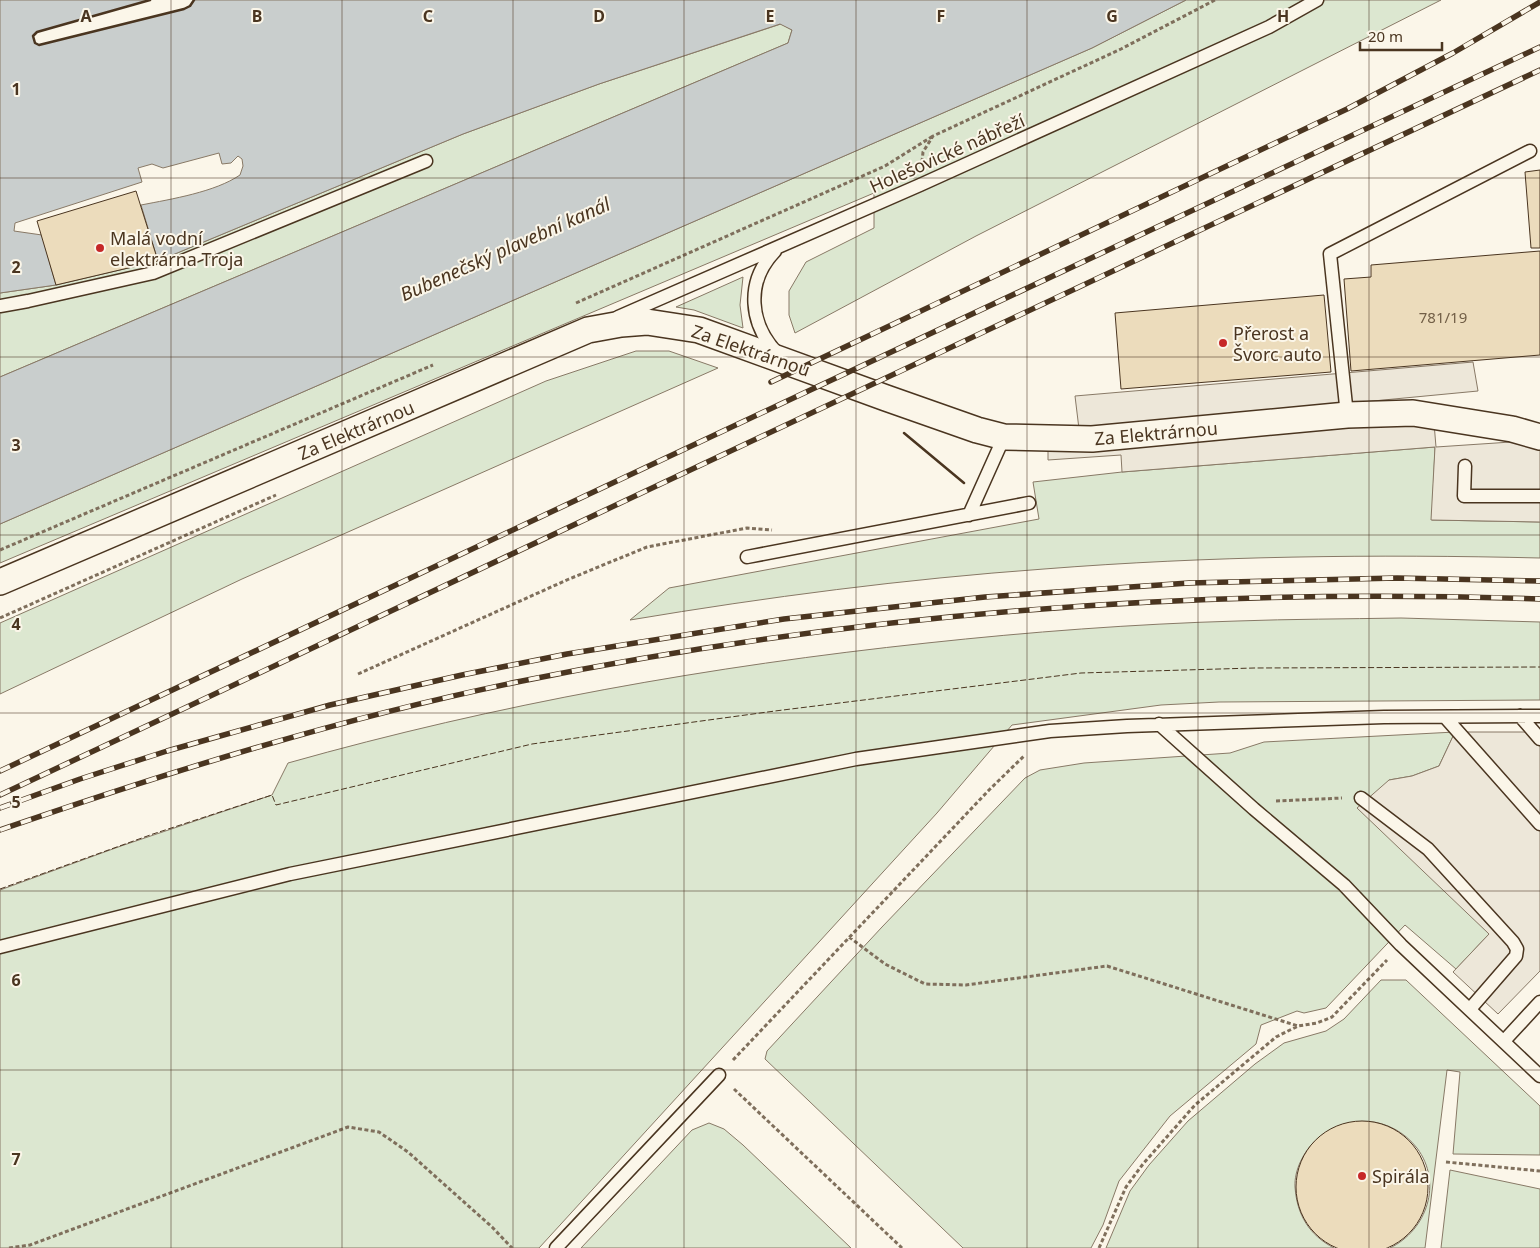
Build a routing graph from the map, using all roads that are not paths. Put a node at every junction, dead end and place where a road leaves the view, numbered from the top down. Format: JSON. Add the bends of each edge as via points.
{"nodes":[{"id":1,"x":1317,"y":0,"type":"edge"},
{"id":2,"x":1530,"y":151,"type":"dead end"},
{"id":3,"x":426,"y":161,"type":"dead end"},
{"id":4,"x":779,"y":247,"type":"junction"},
{"id":5,"x":0,"y":306,"type":"edge"},
{"id":6,"x":588,"y":330,"type":"junction"},
{"id":7,"x":784,"y":361,"type":"junction"},
{"id":8,"x":1347,"y":415,"type":"junction"},
{"id":9,"x":1004,"y":437,"type":"junction"},
{"id":10,"x":1540,"y":437,"type":"edge"},
{"id":11,"x":1465,"y":466,"type":"dead end"},
{"id":12,"x":1540,"y":496,"type":"edge"},
{"id":13,"x":1029,"y":504,"type":"dead end"},
{"id":14,"x":969,"y":515,"type":"junction"},
{"id":15,"x":747,"y":557,"type":"dead end"},
{"id":16,"x":0,"y":582,"type":"edge"},
{"id":17,"x":1520,"y":716,"type":"junction"},
{"id":18,"x":1540,"y":716,"type":"edge"},
{"id":19,"x":1445,"y":717,"type":"junction"},
{"id":20,"x":1159,"y":724,"type":"junction"},
{"id":21,"x":1540,"y":740,"type":"edge"},
{"id":22,"x":1361,"y":798,"type":"road end"},
{"id":23,"x":1540,"y":824,"type":"edge"},
{"id":24,"x":0,"y":947,"type":"edge"},
{"id":25,"x":1540,"y":1002,"type":"edge"},
{"id":26,"x":1470,"y":1009,"type":"junction"},
{"id":27,"x":1504,"y":1041,"type":"junction"},
{"id":28,"x":719,"y":1075,"type":"road end"},
{"id":29,"x":1540,"y":1076,"type":"edge"},
{"id":30,"x":556,"y":1248,"type":"edge"}],
"edges":[{"from":1,"to":4,"type":"lane","name":"Holešovické nábřeží","via":[[1269,27]]},
{"from":2,"to":8,"type":"lane","via":[[1330,254]]},
{"from":3,"to":5,"type":"lane","via":[[153,273]]},
{"from":4,"to":6,"type":"lane","name":"Holešovické nábřeží"},
{"from":4,"to":7,"type":"lane","via":[[758,275],[754,304],[764,333]]},
{"from":6,"to":7,"type":"street","name":"Za Elektrárnou","via":[[638,323],[674,325],[699,330]]},
{"from":6,"to":16,"type":"street","name":"Za Elektrárnou"},
{"from":7,"to":9,"type":"street","name":"Za Elektrárnou","via":[[976,430]]},
{"from":8,"to":9,"type":"street","name":"Za Elektrárnou","via":[[1092,439]]},
{"from":8,"to":10,"type":"street","name":"Za Elektrárnou","via":[[1413,413]]},
{"from":9,"to":14,"type":"lane"},
{"from":11,"to":12,"type":"lane","via":[[1464,496]]},
{"from":13,"to":14,"type":"lane"},
{"from":14,"to":15,"type":"lane"},
{"from":17,"to":18,"type":"lane"},
{"from":17,"to":19,"type":"lane"},
{"from":17,"to":21,"type":"lane"},
{"from":19,"to":20,"type":"lane"},
{"from":19,"to":23,"type":"lane"},
{"from":20,"to":24,"type":"lane","via":[[1050,731],[856,759],[290,874]]},
{"from":20,"to":26,"type":"lane","via":[[1344,885],[1401,945]]},
{"from":22,"to":26,"type":"lane","via":[[1428,849],[1517,949],[1516,956]]},
{"from":25,"to":27,"type":"lane"},
{"from":26,"to":27,"type":"lane"},
{"from":27,"to":29,"type":"lane"},
{"from":28,"to":30,"type":"lane"}]}
